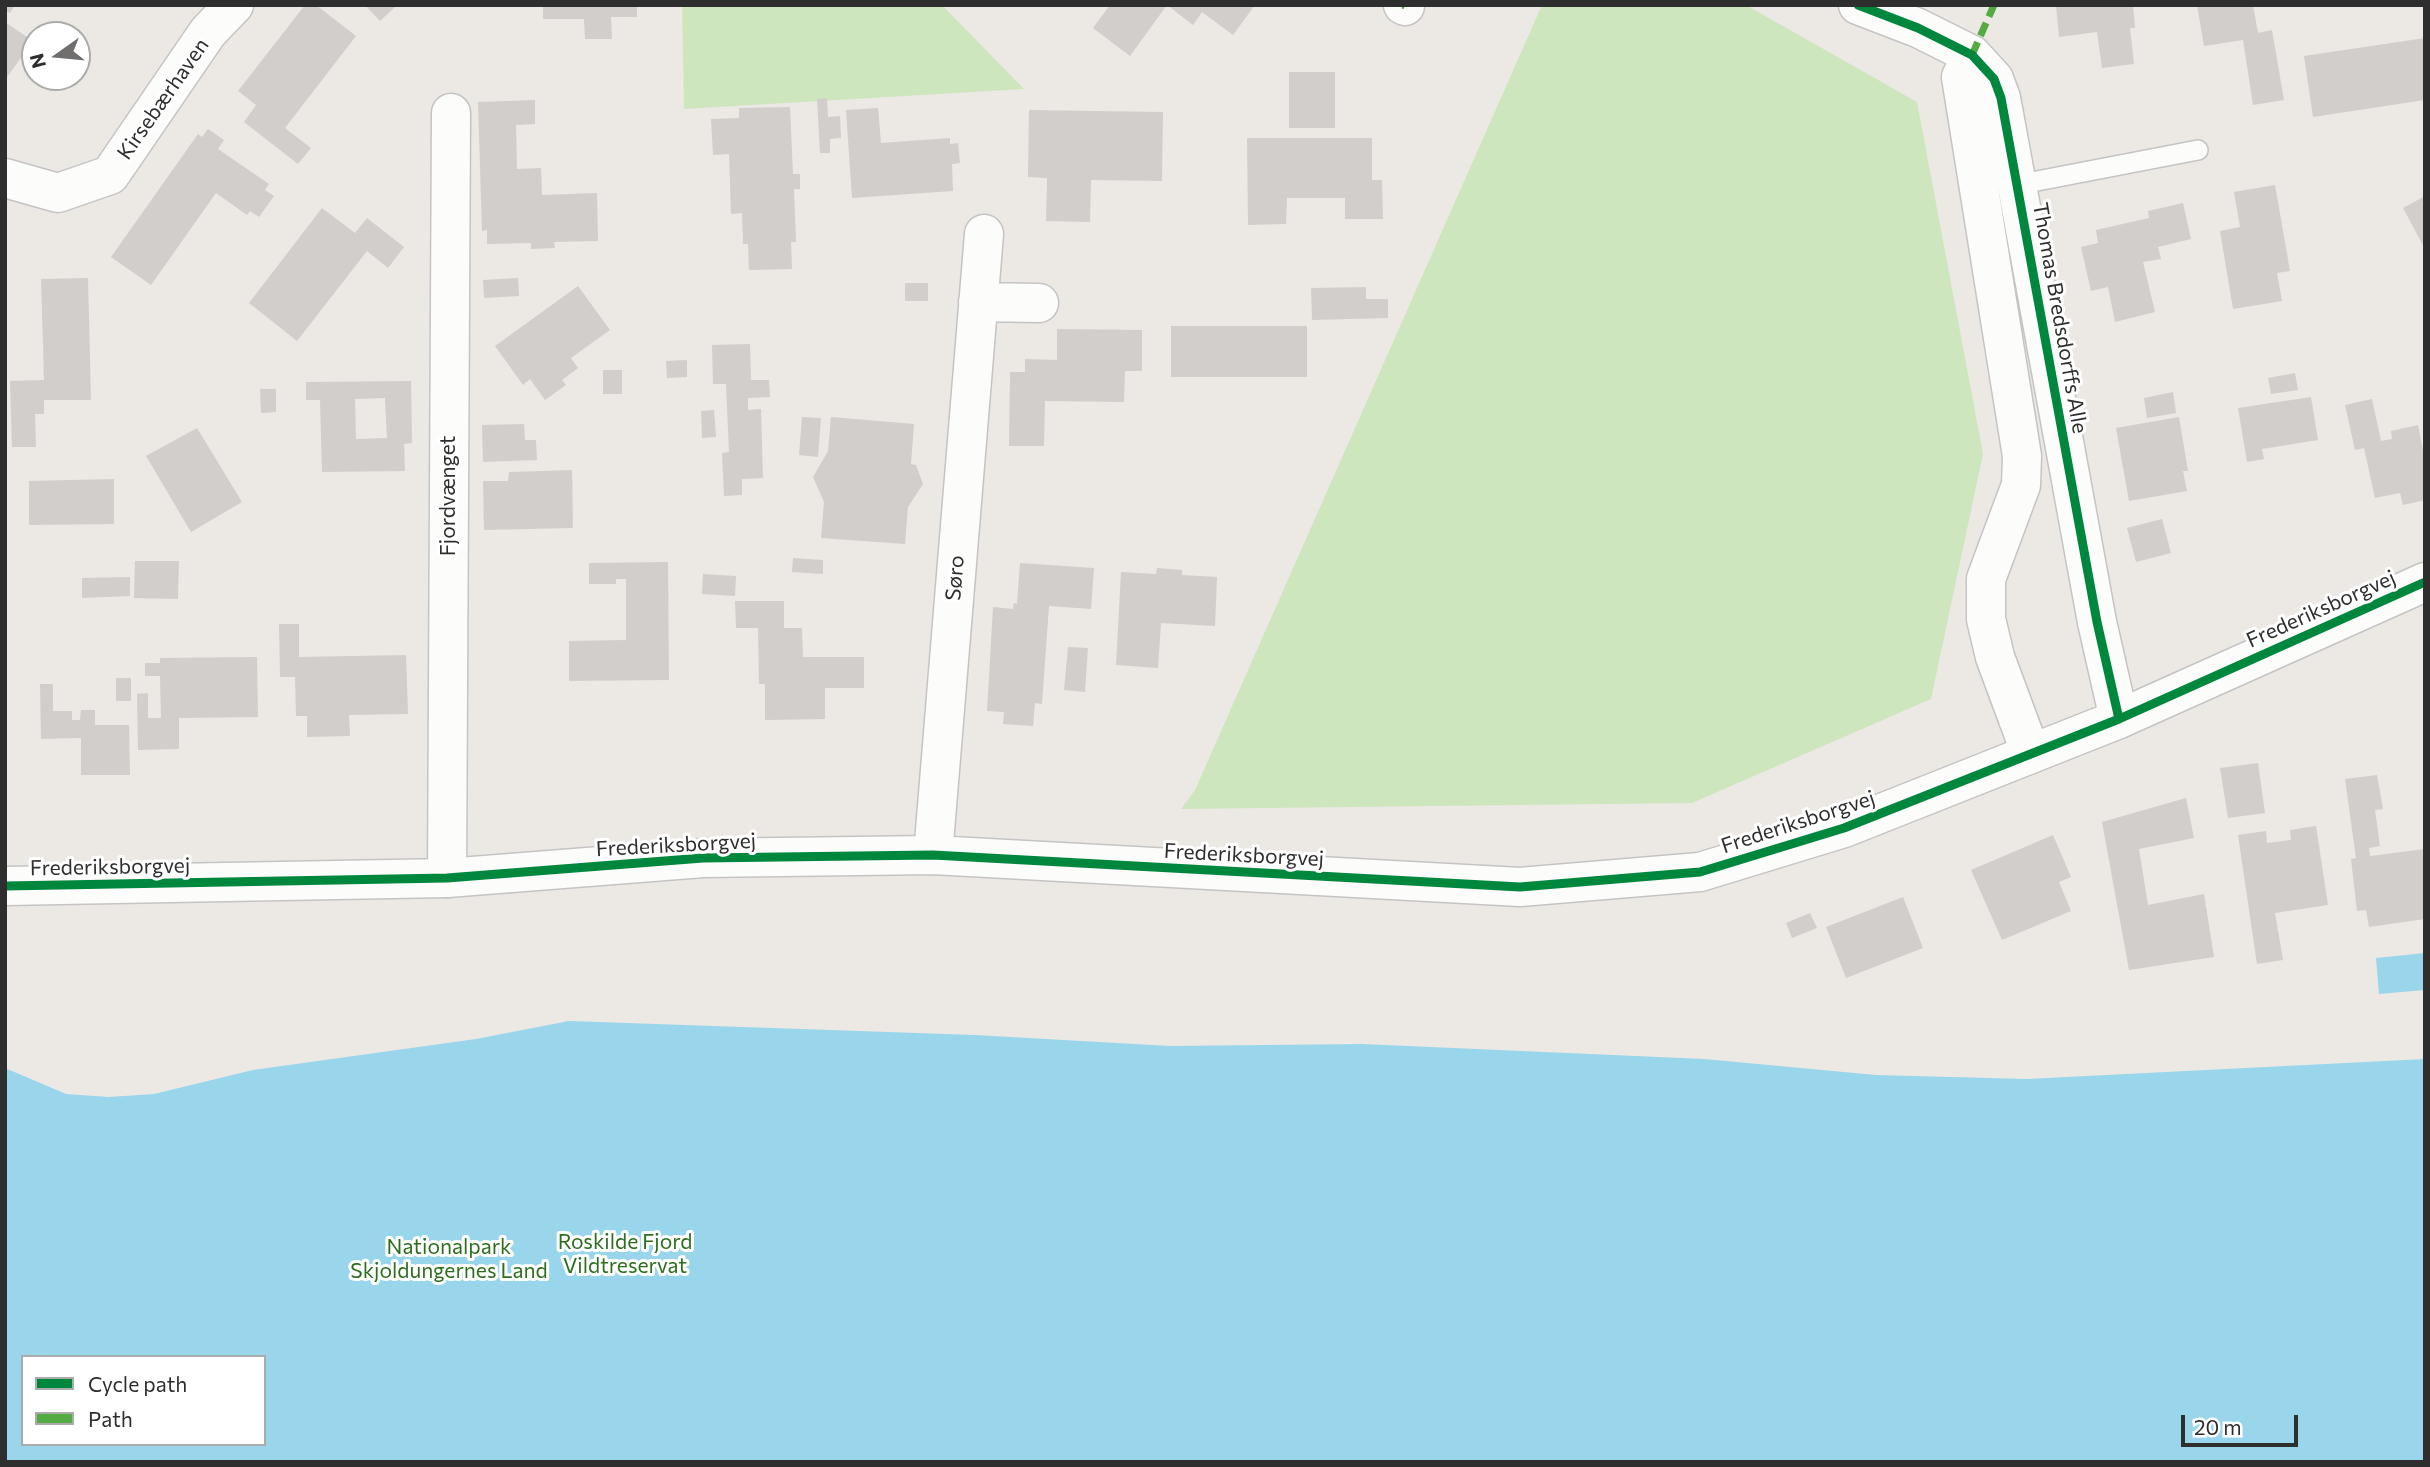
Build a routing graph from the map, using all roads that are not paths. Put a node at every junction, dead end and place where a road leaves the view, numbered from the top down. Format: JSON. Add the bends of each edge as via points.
{"nodes":[{"id":1,"x":234,"y":5,"type":"edge"},
{"id":2,"x":1858,"y":5,"type":"edge"},
{"id":3,"x":1972,"y":55,"type":"junction"},
{"id":4,"x":451,"y":113,"type":"dead end"},
{"id":5,"x":2198,"y":150,"type":"dead end"},
{"id":6,"x":5,"y":178,"type":"edge"},
{"id":7,"x":2019,"y":184,"type":"junction"},
{"id":8,"x":1979,"y":192,"type":"junction"},
{"id":9,"x":984,"y":234,"type":"dead end"},
{"id":10,"x":978,"y":302,"type":"junction"},
{"id":11,"x":1039,"y":303,"type":"dead end"},
{"id":12,"x":2039,"y":422,"type":"junction"},
{"id":13,"x":2425,"y":582,"type":"edge"},
{"id":14,"x":2119,"y":719,"type":"junction"},
{"id":15,"x":2031,"y":754,"type":"junction"},
{"id":16,"x":933,"y":855,"type":"junction"},
{"id":17,"x":447,"y":878,"type":"junction"},
{"id":18,"x":5,"y":886,"type":"edge"}],
"edges":[{"from":1,"to":6,"type":"street","name":"Kirsebærhaven","via":[[208,33],[110,175],[58,193]]},
{"from":2,"to":3,"type":"street","name":"Thomas Bredsdorffs Alle"},
{"from":3,"to":7,"type":"street","name":"Thomas Bredsdorffs Alle","via":[[1994,79],[2001,98]]},
{"from":3,"to":8,"type":"street","name":"Thomas Bredsdorffs Alle","via":[[1961,77]]},
{"from":4,"to":17,"type":"street","name":"Fjordvænget"},
{"from":5,"to":7,"type":"lane"},
{"from":7,"to":8,"type":"lane"},
{"from":7,"to":12,"type":"street","name":"Thomas Bredsdorffs Alle"},
{"from":8,"to":12,"type":"street","name":"Thomas Bredsdorffs Alle"},
{"from":9,"to":10,"type":"street","name":"Søro"},
{"from":10,"to":11,"type":"street"},
{"from":10,"to":16,"type":"street","name":"Søro"},
{"from":12,"to":14,"type":"street","name":"Thomas Bredsdorffs Alle","via":[[2097,622]]},
{"from":12,"to":15,"type":"street","name":"Thomas Bredsdorffs Alle","via":[[2022,456],[2021,485],[1986,579],[1986,619],[1995,657]]},
{"from":13,"to":14,"type":"street","name":"Frederiksborgvej"},
{"from":14,"to":15,"type":"street","name":"Frederiksborgvej"},
{"from":15,"to":16,"type":"street","name":"Frederiksborgvej","via":[[1844,828],[1700,872],[1520,887]]},
{"from":16,"to":17,"type":"street","name":"Frederiksborgvej","via":[[703,858]]},
{"from":17,"to":18,"type":"street","name":"Frederiksborgvej"}]}
